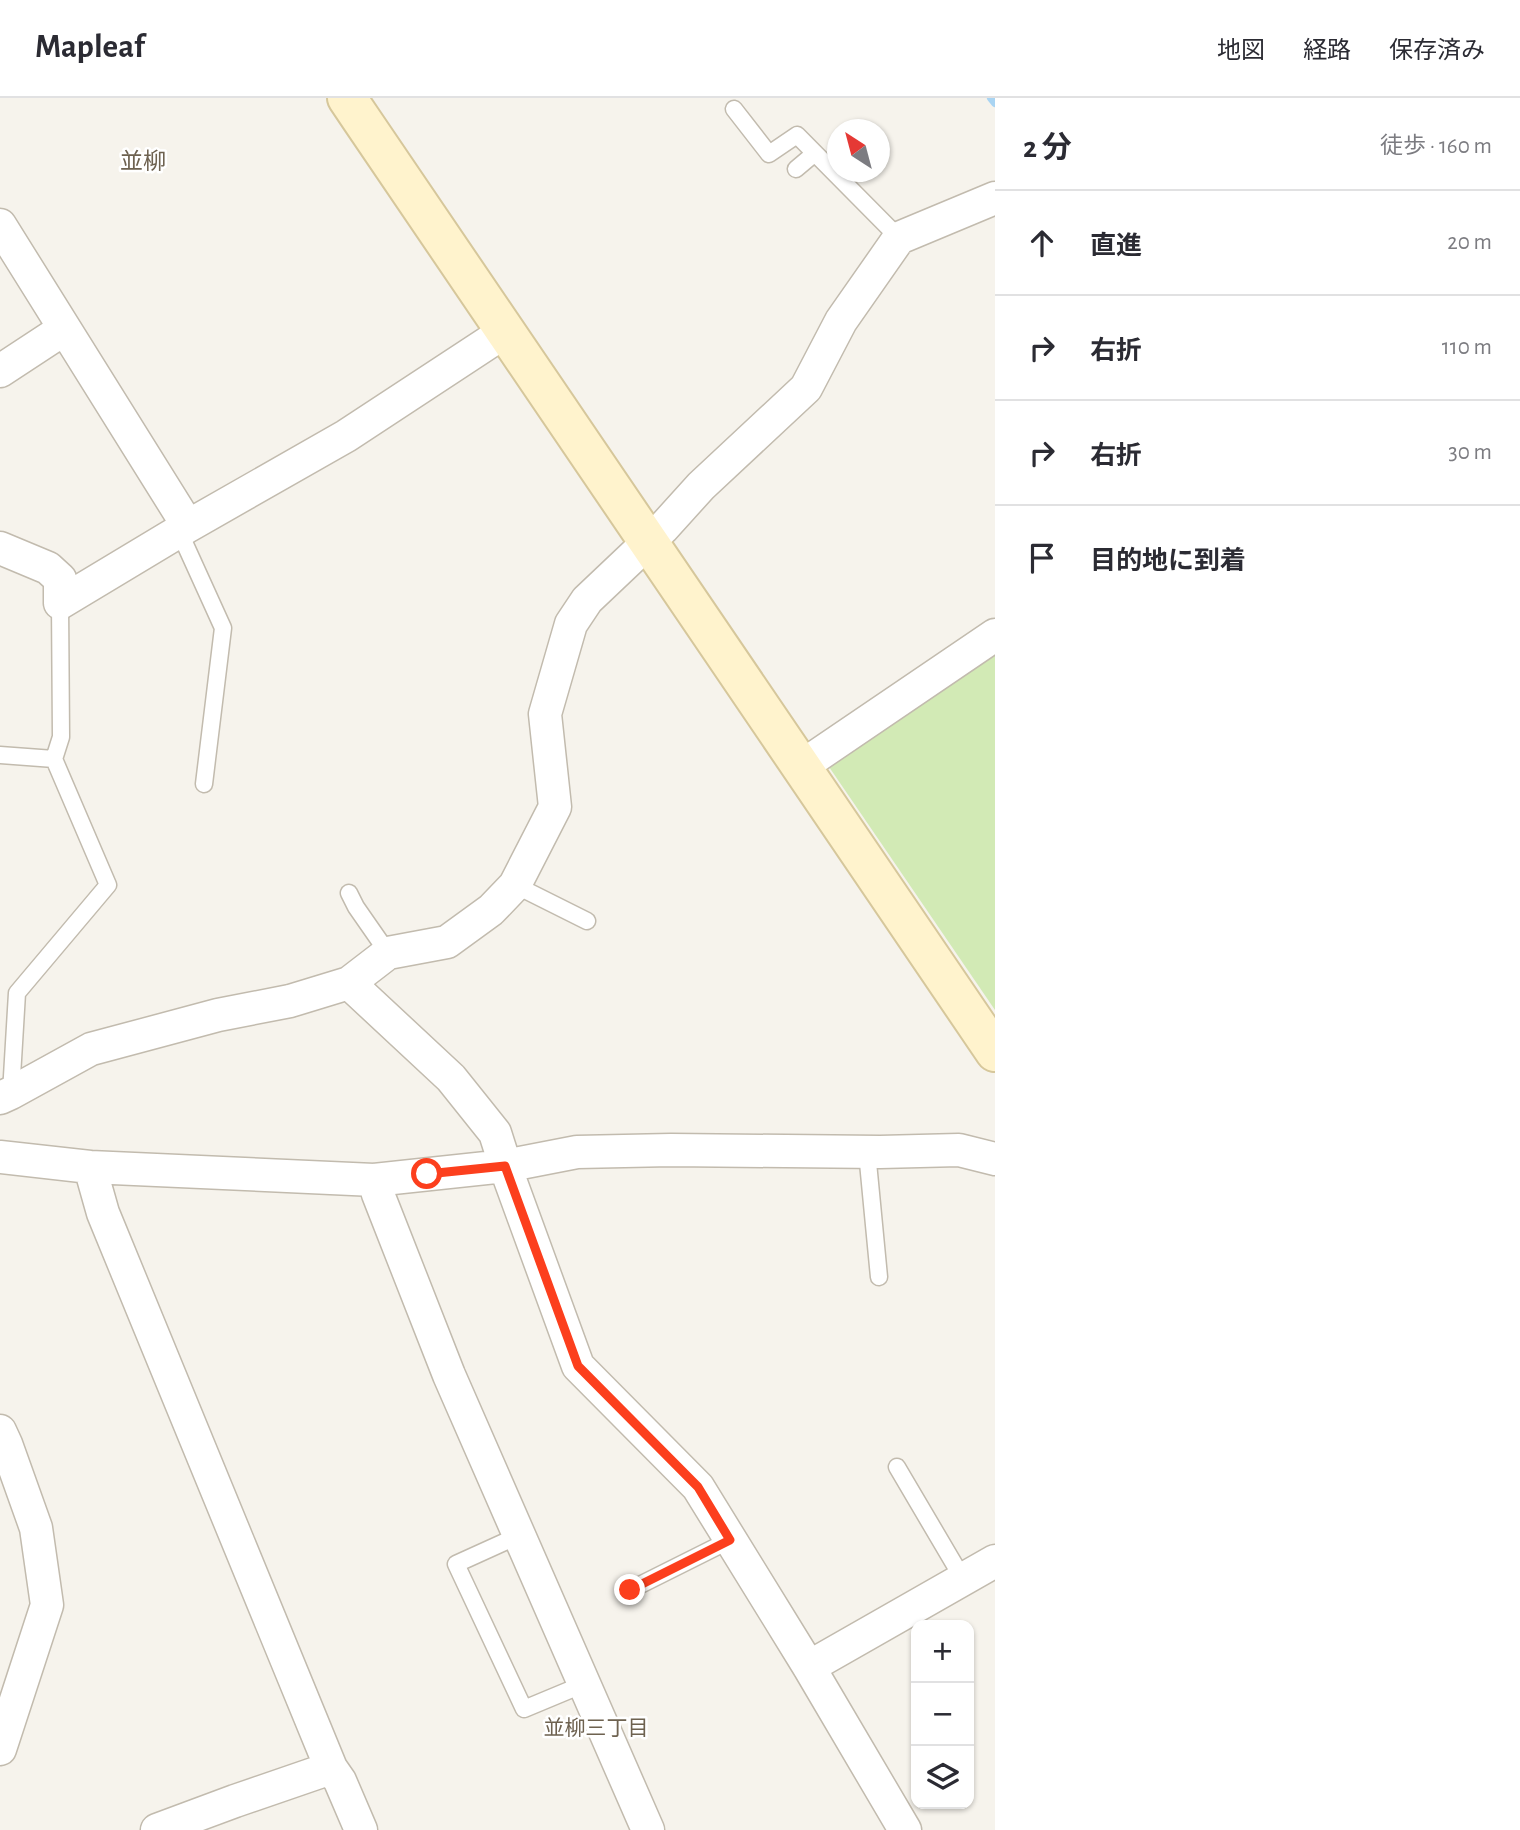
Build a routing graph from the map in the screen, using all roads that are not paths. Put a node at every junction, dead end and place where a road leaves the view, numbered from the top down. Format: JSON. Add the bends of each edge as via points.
{"nodes":[{"id":1,"x":347,"y":98,"type":"edge"},
{"id":2,"x":734,"y":109,"type":"dead end"},
{"id":3,"x":815,"y":153,"type":"junction"},
{"id":4,"x":796,"y":169,"type":"dead end"},
{"id":5,"x":995,"y":198,"type":"edge"},
{"id":6,"x":0,"y":225,"type":"edge"},
{"id":7,"x":899,"y":238,"type":"junction"},
{"id":8,"x":64,"y":329,"type":"junction"},
{"id":9,"x":506,"y":331,"type":"junction"},
{"id":10,"x":0,"y":371,"type":"edge"},
{"id":11,"x":184,"y":528,"type":"junction"},
{"id":12,"x":647,"y":542,"type":"junction"},
{"id":13,"x":0,"y":548,"type":"edge"},
{"id":14,"x":60,"y":603,"type":"junction"},
{"id":15,"x":995,"y":635,"type":"edge"},
{"id":16,"x":0,"y":755,"type":"edge"},
{"id":17,"x":54,"y":759,"type":"junction"},
{"id":18,"x":802,"y":766,"type":"junction"},
{"id":19,"x":204,"y":784,"type":"dead end"},
{"id":20,"x":515,"y":885,"type":"junction"},
{"id":21,"x":349,"y":893,"type":"dead end"},
{"id":22,"x":587,"y":921,"type":"dead end"},
{"id":23,"x":388,"y":953,"type":"junction"},
{"id":24,"x":349,"y":983,"type":"junction"},
{"id":25,"x":995,"y":1052,"type":"edge"},
{"id":26,"x":6,"y":1096,"type":"edge"},
{"id":27,"x":867,"y":1152,"type":"junction"},
{"id":28,"x":0,"y":1157,"type":"edge"},
{"id":29,"x":995,"y":1159,"type":"edge"},
{"id":30,"x":505,"y":1166,"type":"junction"},
{"id":31,"x":90,"y":1167,"type":"junction"},
{"id":32,"x":374,"y":1180,"type":"junction"},
{"id":33,"x":879,"y":1277,"type":"dead end"},
{"id":34,"x":0,"y":1431,"type":"edge"},
{"id":35,"x":897,"y":1466,"type":"dead end"},
{"id":36,"x":520,"y":1535,"type":"junction"},
{"id":37,"x":730,"y":1540,"type":"junction"},
{"id":38,"x":995,"y":1561,"type":"edge"},
{"id":39,"x":963,"y":1579,"type":"junction"},
{"id":40,"x":630,"y":1590,"type":"dead end"},
{"id":41,"x":809,"y":1667,"type":"junction"},
{"id":42,"x":584,"y":1684,"type":"junction"},
{"id":43,"x":0,"y":1749,"type":"edge"},
{"id":44,"x":331,"y":1768,"type":"junction"},
{"id":45,"x":157,"y":1830,"type":"edge"},
{"id":46,"x":361,"y":1830,"type":"edge"},
{"id":47,"x":648,"y":1830,"type":"edge"},
{"id":48,"x":905,"y":1830,"type":"edge"}],
"edges":[{"from":1,"to":9,"type":"street"},
{"from":2,"to":3,"type":"lane","via":[[769,154],[797,135]]},
{"from":3,"to":4,"type":"lane"},
{"from":3,"to":7,"type":"lane"},
{"from":5,"to":7,"type":"street"},
{"from":6,"to":8,"type":"street"},
{"from":7,"to":12,"type":"street","via":[[841,321],[806,388]]},
{"from":8,"to":10,"type":"street"},
{"from":8,"to":11,"type":"street"},
{"from":9,"to":11,"type":"street","via":[[346,436]]},
{"from":9,"to":12,"type":"street"},
{"from":11,"to":14,"type":"street"},
{"from":11,"to":19,"type":"lane","via":[[223,628]]},
{"from":12,"to":18,"type":"street"},
{"from":12,"to":20,"type":"street","via":[[587,600],[571,624],[545,714],[555,807]]},
{"from":13,"to":14,"type":"street","via":[[48,568],[60,579]]},
{"from":14,"to":17,"type":"lane","via":[[61,737]]},
{"from":15,"to":18,"type":"street"},
{"from":16,"to":17,"type":"lane"},
{"from":17,"to":26,"type":"lane","via":[[108,885],[17,993]]},
{"from":18,"to":25,"type":"street"},
{"from":20,"to":22,"type":"lane"},
{"from":20,"to":23,"type":"street","via":[[491,910],[447,942]]},
{"from":21,"to":23,"type":"lane"},
{"from":23,"to":24,"type":"street"},
{"from":24,"to":26,"type":"street","via":[[92,1049]]},
{"from":24,"to":30,"type":"street","via":[[451,1078],[495,1133]]},
{"from":27,"to":29,"type":"street","via":[[959,1150]]},
{"from":27,"to":30,"type":"street","via":[[577,1152]]},
{"from":27,"to":33,"type":"lane"},
{"from":28,"to":31,"type":"street"},
{"from":30,"to":32,"type":"street"},
{"from":30,"to":37,"type":"street","via":[[578,1366],[698,1487]]},
{"from":31,"to":32,"type":"street"},
{"from":31,"to":44,"type":"street","via":[[103,1213]]},
{"from":32,"to":36,"type":"street","via":[[449,1375]]},
{"from":34,"to":43,"type":"street","via":[[36,1528],[47,1605]]},
{"from":35,"to":39,"type":"lane"},
{"from":36,"to":42,"type":"street"},
{"from":36,"to":42,"type":"lane","via":[[456,1564],[523,1709]]},
{"from":37,"to":40,"type":"lane"},
{"from":37,"to":41,"type":"street"},
{"from":38,"to":39,"type":"street"},
{"from":39,"to":41,"type":"street"},
{"from":41,"to":48,"type":"street"},
{"from":42,"to":47,"type":"street"},
{"from":44,"to":45,"type":"street"},
{"from":44,"to":46,"type":"street"}]}
